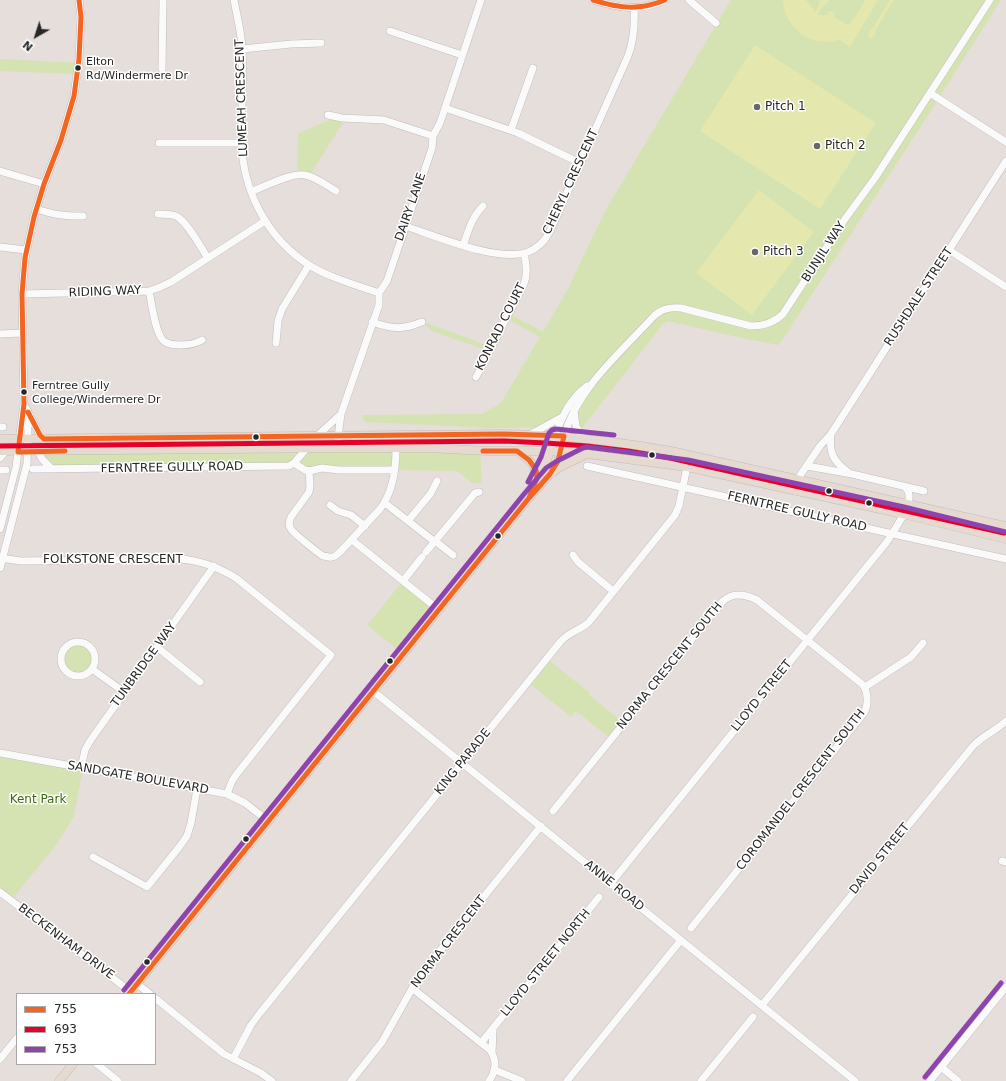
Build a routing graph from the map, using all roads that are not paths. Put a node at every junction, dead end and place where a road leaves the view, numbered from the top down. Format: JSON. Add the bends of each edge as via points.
{"nodes":[{"id":1,"x":79,"y":0,"type":"edge"},
{"id":2,"x":163,"y":0,"type":"edge"},
{"id":3,"x":234,"y":0,"type":"edge"},
{"id":4,"x":481,"y":0,"type":"edge"},
{"id":5,"x":593,"y":0,"type":"edge"},
{"id":6,"x":665,"y":0,"type":"edge"},
{"id":7,"x":689,"y":0,"type":"edge"},
{"id":8,"x":990,"y":0,"type":"edge"},
{"id":9,"x":634,"y":8,"type":"junction"},
{"id":10,"x":716,"y":23,"type":"dead end"},
{"id":11,"x":390,"y":30,"type":"dead end"},
{"id":12,"x":321,"y":43,"type":"dead end"},
{"id":13,"x":242,"y":49,"type":"junction"},
{"id":14,"x":462,"y":55,"type":"junction"},
{"id":15,"x":162,"y":68,"type":"dead end"},
{"id":16,"x":533,"y":68,"type":"dead end"},
{"id":17,"x":930,"y":93,"type":"junction"},
{"id":18,"x":445,"y":108,"type":"junction"},
{"id":19,"x":328,"y":114,"type":"dead end"},
{"id":20,"x":511,"y":130,"type":"junction"},
{"id":21,"x":433,"y":136,"type":"junction"},
{"id":22,"x":1006,"y":142,"type":"edge"},
{"id":23,"x":159,"y":143,"type":"dead end"},
{"id":24,"x":241,"y":143,"type":"junction"},
{"id":25,"x":1006,"y":161,"type":"edge"},
{"id":26,"x":580,"y":163,"type":"junction"},
{"id":27,"x":0,"y":171,"type":"edge"},
{"id":28,"x":44,"y":184,"type":"junction"},
{"id":29,"x":336,"y":191,"type":"dead end"},
{"id":30,"x":251,"y":192,"type":"junction"},
{"id":31,"x":483,"y":206,"type":"dead end"},
{"id":32,"x":36,"y":209,"type":"junction"},
{"id":33,"x":158,"y":214,"type":"dead end"},
{"id":34,"x":83,"y":216,"type":"dead end"},
{"id":35,"x":265,"y":221,"type":"junction"},
{"id":36,"x":405,"y":226,"type":"junction"},
{"id":37,"x":463,"y":246,"type":"junction"},
{"id":38,"x":0,"y":247,"type":"edge"},
{"id":39,"x":26,"y":250,"type":"junction"},
{"id":40,"x":949,"y":250,"type":"junction"},
{"id":41,"x":524,"y":253,"type":"junction"},
{"id":42,"x":208,"y":258,"type":"junction"},
{"id":43,"x":309,"y":265,"type":"junction"},
{"id":44,"x":1006,"y":287,"type":"edge"},
{"id":45,"x":150,"y":291,"type":"junction"},
{"id":46,"x":379,"y":293,"type":"junction"},
{"id":47,"x":22,"y":294,"type":"junction"},
{"id":48,"x":372,"y":322,"type":"junction"},
{"id":49,"x":422,"y":322,"type":"dead end"},
{"id":50,"x":22,"y":333,"type":"junction"},
{"id":51,"x":0,"y":334,"type":"edge"},
{"id":52,"x":202,"y":340,"type":"dead end"},
{"id":53,"x":276,"y":343,"type":"dead end"},
{"id":54,"x":476,"y":377,"type":"dead end"},
{"id":55,"x":592,"y":382,"type":"junction"},
{"id":56,"x":24,"y":404,"type":"junction"},
{"id":57,"x":574,"y":411,"type":"junction"},
{"id":58,"x":28,"y":412,"type":"junction"},
{"id":59,"x":341,"y":414,"type":"junction"},
{"id":60,"x":562,"y":417,"type":"junction"},
{"id":61,"x":531,"y":434,"type":"junction"},
{"id":62,"x":831,"y":434,"type":"junction"},
{"id":63,"x":317,"y":436,"type":"junction"},
{"id":64,"x":338,"y":436,"type":"junction"},
{"id":65,"x":555,"y":436,"type":"junction"},
{"id":66,"x":564,"y":436,"type":"junction"},
{"id":67,"x":1,"y":438,"type":"edge"},
{"id":68,"x":583,"y":438,"type":"junction"},
{"id":69,"x":19,"y":439,"type":"junction"},
{"id":70,"x":28,"y":439,"type":"junction"},
{"id":71,"x":44,"y":439,"type":"junction"},
{"id":72,"x":307,"y":448,"type":"junction"},
{"id":73,"x":338,"y":448,"type":"junction"},
{"id":74,"x":396,"y":448,"type":"junction"},
{"id":75,"x":3,"y":451,"type":"edge"},
{"id":76,"x":28,"y":451,"type":"junction"},
{"id":77,"x":38,"y":451,"type":"junction"},
{"id":78,"x":517,"y":451,"type":"junction"},
{"id":79,"x":549,"y":451,"type":"junction"},
{"id":80,"x":18,"y":452,"type":"junction"},
{"id":81,"x":560,"y":452,"type":"junction"},
{"id":82,"x":586,"y":454,"type":"junction"},
{"id":83,"x":0,"y":458,"type":"edge"},
{"id":84,"x":294,"y":463,"type":"junction"},
{"id":85,"x":587,"y":466,"type":"dead end"},
{"id":86,"x":807,"y":466,"type":"junction"},
{"id":87,"x":687,"y":467,"type":"junction"},
{"id":88,"x":33,"y":469,"type":"dead end"},
{"id":89,"x":52,"y":469,"type":"junction"},
{"id":90,"x":394,"y":470,"type":"junction"},
{"id":91,"x":309,"y":471,"type":"junction"},
{"id":92,"x":14,"y":474,"type":"junction"},
{"id":93,"x":550,"y":474,"type":"junction"},
{"id":94,"x":852,"y":474,"type":"junction"},
{"id":95,"x":24,"y":476,"type":"junction"},
{"id":96,"x":537,"y":478,"type":"junction"},
{"id":97,"x":798,"y":480,"type":"junction"},
{"id":98,"x":437,"y":481,"type":"dead end"},
{"id":99,"x":683,"y":486,"type":"junction"},
{"id":100,"x":905,"y":487,"type":"junction"},
{"id":101,"x":795,"y":491,"type":"junction"},
{"id":102,"x":924,"y":491,"type":"dead end"},
{"id":103,"x":479,"y":492,"type":"dead end"},
{"id":104,"x":529,"y":498,"type":"junction"},
{"id":105,"x":385,"y":503,"type":"junction"},
{"id":106,"x":908,"y":504,"type":"junction"},
{"id":107,"x":330,"y":505,"type":"dead end"},
{"id":108,"x":903,"y":514,"type":"junction"},
{"id":109,"x":408,"y":521,"type":"junction"},
{"id":110,"x":364,"y":526,"type":"junction"},
{"id":111,"x":1006,"y":526,"type":"edge"},
{"id":112,"x":0,"y":529,"type":"edge"},
{"id":113,"x":892,"y":533,"type":"junction"},
{"id":114,"x":1006,"y":537,"type":"edge"},
{"id":115,"x":352,"y":540,"type":"junction"},
{"id":116,"x":435,"y":542,"type":"junction"},
{"id":117,"x":453,"y":555,"type":"dead end"},
{"id":118,"x":573,"y":555,"type":"dead end"},
{"id":119,"x":1,"y":558,"type":"edge"},
{"id":120,"x":1006,"y":559,"type":"edge"},
{"id":121,"x":214,"y":566,"type":"junction"},
{"id":122,"x":0,"y":568,"type":"edge"},
{"id":123,"x":403,"y":581,"type":"junction"},
{"id":124,"x":613,"y":592,"type":"junction"},
{"id":125,"x":439,"y":610,"type":"junction"},
{"id":126,"x":808,"y":640,"type":"junction"},
{"id":127,"x":923,"y":643,"type":"dead end"},
{"id":128,"x":157,"y":648,"type":"junction"},
{"id":129,"x":92,"y":669,"type":"junction"},
{"id":130,"x":200,"y":682,"type":"dead end"},
{"id":131,"x":864,"y":687,"type":"junction"},
{"id":132,"x":373,"y":691,"type":"junction"},
{"id":133,"x":124,"y":692,"type":"junction"},
{"id":134,"x":1006,"y":721,"type":"edge"},
{"id":135,"x":0,"y":753,"type":"edge"},
{"id":136,"x":462,"y":763,"type":"junction"},
{"id":137,"x":81,"y":768,"type":"junction"},
{"id":138,"x":197,"y":789,"type":"junction"},
{"id":139,"x":227,"y":794,"type":"junction"},
{"id":140,"x":553,"y":810,"type":"dead end"},
{"id":141,"x":268,"y":821,"type":"junction"},
{"id":142,"x":541,"y":826,"type":"junction"},
{"id":143,"x":93,"y":857,"type":"dead end"},
{"id":144,"x":611,"y":883,"type":"junction"},
{"id":145,"x":0,"y":892,"type":"edge"},
{"id":146,"x":599,"y":897,"type":"dead end"},
{"id":147,"x":691,"y":928,"type":"dead end"},
{"id":148,"x":681,"y":940,"type":"junction"},
{"id":149,"x":138,"y":984,"type":"junction"},
{"id":150,"x":1006,"y":987,"type":"edge"},
{"id":151,"x":412,"y":988,"type":"junction"},
{"id":152,"x":130,"y":993,"type":"edge"},
{"id":153,"x":149,"y":993,"type":"edge"},
{"id":154,"x":156,"y":999,"type":"edge"},
{"id":155,"x":762,"y":1005,"type":"junction"},
{"id":156,"x":753,"y":1017,"type":"dead end"},
{"id":157,"x":493,"y":1029,"type":"junction"},
{"id":158,"x":16,"y":1039,"type":"edge"},
{"id":159,"x":481,"y":1043,"type":"junction"},
{"id":160,"x":492,"y":1053,"type":"junction"},
{"id":161,"x":0,"y":1059,"type":"edge"},
{"id":162,"x":233,"y":1059,"type":"junction"},
{"id":163,"x":72,"y":1065,"type":"edge"},
{"id":164,"x":98,"y":1065,"type":"edge"},
{"id":165,"x":941,"y":1067,"type":"junction"},
{"id":166,"x":495,"y":1070,"type":"junction"},
{"id":167,"x":59,"y":1081,"type":"edge"},
{"id":168,"x":118,"y":1081,"type":"edge"},
{"id":169,"x":272,"y":1081,"type":"edge"},
{"id":170,"x":351,"y":1081,"type":"edge"},
{"id":171,"x":489,"y":1081,"type":"edge"},
{"id":172,"x":522,"y":1081,"type":"edge"},
{"id":173,"x":567,"y":1081,"type":"edge"},
{"id":174,"x":701,"y":1081,"type":"edge"},
{"id":175,"x":855,"y":1081,"type":"edge"},
{"id":176,"x":930,"y":1081,"type":"edge"},
{"id":177,"x":958,"y":1081,"type":"edge"}],
"edges":[{"from":1,"to":28,"type":"street","via":[[79,59],[74,96]]},
{"from":2,"to":15,"type":"street"},
{"from":3,"to":13,"type":"street","name":"LUMEAH CRESCENT"},
{"from":4,"to":14,"type":"street","name":"DAIRY LANE"},
{"from":5,"to":9,"type":"street"},
{"from":6,"to":9,"type":"street"},
{"from":7,"to":10,"type":"street"},
{"from":8,"to":17,"type":"street","name":"BUNJIL WAY"},
{"from":9,"to":26,"type":"street","name":"CHERYL CRESCENT","via":[[635,26],[631,50]]},
{"from":11,"to":14,"type":"street"},
{"from":12,"to":13,"type":"street"},
{"from":13,"to":24,"type":"street","name":"LUMEAH CRESCENT"},
{"from":14,"to":18,"type":"street","name":"DAIRY LANE"},
{"from":16,"to":20,"type":"street"},
{"from":17,"to":22,"type":"street"},
{"from":17,"to":55,"type":"street","name":"BUNJIL WAY","via":[[783,314],[770,323],[751,326],[680,308],[667,308],[653,317]]},
{"from":18,"to":20,"type":"street"},
{"from":18,"to":21,"type":"street","name":"DAIRY LANE"},
{"from":19,"to":21,"type":"street","via":[[342,118],[384,120]]},
{"from":20,"to":26,"type":"street"},
{"from":21,"to":36,"type":"street","name":"DAIRY LANE","via":[[432,148]]},
{"from":23,"to":24,"type":"street"},
{"from":24,"to":30,"type":"street","name":"LUMEAH CRESCENT","via":[[244,168]]},
{"from":25,"to":40,"type":"street","name":"RUSHDALE STREET"},
{"from":26,"to":41,"type":"street","name":"CHERYL CRESCENT","via":[[546,238],[534,249]]},
{"from":27,"to":28,"type":"street"},
{"from":28,"to":32,"type":"street"},
{"from":29,"to":30,"type":"street","via":[[314,178],[297,174]]},
{"from":30,"to":35,"type":"street","name":"LUMEAH CRESCENT"},
{"from":31,"to":37,"type":"street","via":[[473,219]]},
{"from":32,"to":34,"type":"street","via":[[61,216]]},
{"from":32,"to":39,"type":"street"},
{"from":33,"to":42,"type":"street","via":[[174,215],[183,221]]},
{"from":35,"to":42,"type":"street","name":"RIDING WAY"},
{"from":35,"to":43,"type":"street","name":"LUMEAH CRESCENT","via":[[284,244]]},
{"from":36,"to":37,"type":"street","name":"CHERYL CRESCENT"},
{"from":36,"to":46,"type":"street","name":"DAIRY LANE","via":[[386,283]]},
{"from":37,"to":41,"type":"street","name":"CHERYL CRESCENT","via":[[499,253]]},
{"from":38,"to":39,"type":"street"},
{"from":39,"to":47,"type":"street"},
{"from":40,"to":44,"type":"street"},
{"from":40,"to":62,"type":"street","name":"RUSHDALE STREET"},
{"from":41,"to":54,"type":"street","name":"KONRAD COURT","via":[[524,284]]},
{"from":42,"to":45,"type":"street","name":"RIDING WAY"},
{"from":43,"to":46,"type":"street","name":"LUMEAH CRESCENT","via":[[336,278]]},
{"from":43,"to":53,"type":"street","via":[[282,309]]},
{"from":45,"to":47,"type":"street","name":"RIDING WAY"},
{"from":45,"to":52,"type":"street","via":[[158,331],[166,343],[192,345]]},
{"from":46,"to":48,"type":"street","name":"DAIRY LANE","via":[[379,305]]},
{"from":47,"to":50,"type":"street"},
{"from":48,"to":49,"type":"street","via":[[394,328],[409,327]]},
{"from":48,"to":59,"type":"street","name":"DAIRY LANE"},
{"from":50,"to":51,"type":"street"},
{"from":50,"to":56,"type":"street"},
{"from":55,"to":57,"type":"street","name":"BUNJIL WAY"},
{"from":55,"to":60,"type":"street","name":"BUNJIL WAY","via":[[576,396]]},
{"from":56,"to":58,"type":"street"},
{"from":56,"to":69,"type":"street"},
{"from":57,"to":66,"type":"street","name":"BUNJIL WAY"},
{"from":57,"to":68,"type":"street","via":[[576,426]]},
{"from":58,"to":70,"type":"street"},
{"from":58,"to":71,"type":"street"},
{"from":59,"to":63,"type":"street","name":"DAIRY LANE"},
{"from":59,"to":64,"type":"street","name":"DAIRY LANE"},
{"from":60,"to":61,"type":"street"},
{"from":60,"to":65,"type":"street","name":"BUNJIL WAY"},
{"from":61,"to":64,"type":"main road"},
{"from":61,"to":65,"type":"main road"},
{"from":62,"to":86,"type":"street","name":"RUSHDALE STREET"},
{"from":62,"to":94,"type":"street","via":[[830,446],[834,459]]},
{"from":63,"to":64,"type":"main road"},
{"from":63,"to":71,"type":"main road"},
{"from":64,"to":73,"type":"street","name":"DAIRY LANE"},
{"from":65,"to":66,"type":"main road"},
{"from":65,"to":79,"type":"main road"},
{"from":66,"to":68,"type":"main road"},
{"from":66,"to":81,"type":"main road"},
{"from":67,"to":69,"type":"main road"},
{"from":68,"to":97,"type":"main road","via":[[671,451]]},
{"from":69,"to":70,"type":"main road"},
{"from":69,"to":80,"type":"street"},
{"from":70,"to":71,"type":"main road"},
{"from":70,"to":76,"type":"street"},
{"from":72,"to":73,"type":"main road","name":"FERNTREE GULLY ROAD"},
{"from":72,"to":77,"type":"main road","name":"FERNTREE GULLY ROAD"},
{"from":72,"to":84,"type":"street"},
{"from":73,"to":74,"type":"main road","name":"FERNTREE GULLY ROAD"},
{"from":74,"to":78,"type":"main road","name":"FERNTREE GULLY ROAD"},
{"from":74,"to":90,"type":"street"},
{"from":75,"to":80,"type":"main road","name":"FERNTREE GULLY ROAD"},
{"from":75,"to":83,"type":"street","name":"FERNTREE GULLY ROAD"},
{"from":76,"to":77,"type":"main road","name":"FERNTREE GULLY ROAD"},
{"from":76,"to":80,"type":"main road","name":"FERNTREE GULLY ROAD"},
{"from":76,"to":95,"type":"street"},
{"from":77,"to":89,"type":"street"},
{"from":78,"to":79,"type":"main road","name":"FERNTREE GULLY ROAD"},
{"from":78,"to":96,"type":"main road","via":[[532,464]]},
{"from":79,"to":81,"type":"main road","name":"FERNTREE GULLY ROAD"},
{"from":79,"to":96,"type":"main road"},
{"from":80,"to":92,"type":"street"},
{"from":81,"to":82,"type":"main road","name":"FERNTREE GULLY ROAD"},
{"from":81,"to":93,"type":"main road"},
{"from":82,"to":87,"type":"main road","name":"FERNTREE GULLY ROAD"},
{"from":82,"to":93,"type":"main road"},
{"from":84,"to":89,"type":"street","name":"FERNTREE GULLY ROAD","via":[[283,467]]},
{"from":84,"to":91,"type":"street"},
{"from":85,"to":99,"type":"street","name":"FERNTREE GULLY ROAD"},
{"from":86,"to":94,"type":"street"},
{"from":86,"to":97,"type":"street","name":"RUSHDALE STREET"},
{"from":87,"to":99,"type":"street","name":"KING PARADE"},
{"from":87,"to":101,"type":"main road","name":"FERNTREE GULLY ROAD"},
{"from":88,"to":89,"type":"street","name":"FERNTREE GULLY ROAD"},
{"from":90,"to":91,"type":"street","via":[[320,468]]},
{"from":90,"to":105,"type":"street"},
{"from":91,"to":115,"type":"street","via":[[310,490],[291,517],[291,529],[320,554],[328,557],[338,554]]},
{"from":92,"to":95,"type":"street"},
{"from":92,"to":112,"type":"street"},
{"from":93,"to":104,"type":"main road"},
{"from":94,"to":100,"type":"street"},
{"from":95,"to":119,"type":"street"},
{"from":96,"to":104,"type":"main road"},
{"from":97,"to":101,"type":"street","name":"RUSHDALE STREET"},
{"from":97,"to":106,"type":"main road"},
{"from":98,"to":109,"type":"street","via":[[431,494]]},
{"from":99,"to":113,"type":"street","name":"FERNTREE GULLY ROAD"},
{"from":99,"to":124,"type":"street","name":"KING PARADE","via":[[675,515]]},
{"from":100,"to":102,"type":"street"},
{"from":100,"to":106,"type":"street","via":[[910,496]]},
{"from":101,"to":108,"type":"main road","name":"FERNTREE GULLY ROAD"},
{"from":103,"to":116,"type":"street","via":[[475,493]]},
{"from":104,"to":125,"type":"main road"},
{"from":105,"to":109,"type":"street"},
{"from":105,"to":110,"type":"street"},
{"from":106,"to":108,"type":"street","name":"LLOYD STREET"},
{"from":106,"to":111,"type":"main road"},
{"from":107,"to":110,"type":"street","via":[[351,515]]},
{"from":108,"to":113,"type":"street","name":"LLOYD STREET"},
{"from":108,"to":114,"type":"main road","name":"FERNTREE GULLY ROAD"},
{"from":109,"to":116,"type":"street"},
{"from":110,"to":115,"type":"street"},
{"from":113,"to":120,"type":"street","name":"FERNTREE GULLY ROAD"},
{"from":113,"to":126,"type":"street","name":"LLOYD STREET"},
{"from":115,"to":123,"type":"street"},
{"from":116,"to":117,"type":"street"},
{"from":116,"to":123,"type":"street"},
{"from":118,"to":124,"type":"street"},
{"from":119,"to":121,"type":"street","name":"FOLKSTONE CRESCENT","via":[[179,559]]},
{"from":119,"to":122,"type":"street"},
{"from":121,"to":128,"type":"street","name":"TUNBRIDGE WAY"},
{"from":121,"to":139,"type":"street","name":"FOLKSTONE CRESCENT","via":[[241,582],[331,655],[236,775]]},
{"from":123,"to":125,"type":"street"},
{"from":124,"to":136,"type":"street","name":"KING PARADE","via":[[585,626],[561,641]]},
{"from":125,"to":132,"type":"main road"},
{"from":126,"to":131,"type":"street"},
{"from":126,"to":140,"type":"street","name":"NORMA CRESCENT SOUTH","via":[[752,597],[735,595],[727,598]]},
{"from":126,"to":144,"type":"street","name":"LLOYD STREET"},
{"from":127,"to":131,"type":"street","via":[[911,657]]},
{"from":128,"to":130,"type":"street"},
{"from":128,"to":133,"type":"street","name":"TUNBRIDGE WAY"},
{"from":129,"to":129,"type":"street","via":[[83,676],[71,675],[61,661],[64,650],[72,643],[88,645],[94,654]]},
{"from":129,"to":133,"type":"street"},
{"from":131,"to":147,"type":"street","name":"COROMANDEL CRESCENT SOUTH","via":[[867,700],[864,713]]},
{"from":132,"to":136,"type":"street","name":"ANNE ROAD"},
{"from":132,"to":141,"type":"main road"},
{"from":133,"to":137,"type":"street","name":"TUNBRIDGE WAY","via":[[90,741]]},
{"from":134,"to":155,"type":"street","name":"DAVID STREET","via":[[973,746]]},
{"from":135,"to":137,"type":"street","name":"SANDGATE BOULEVARD"},
{"from":136,"to":142,"type":"street","name":"ANNE ROAD"},
{"from":136,"to":162,"type":"street","name":"KING PARADE","via":[[260,1013]]},
{"from":137,"to":138,"type":"street","name":"SANDGATE BOULEVARD"},
{"from":138,"to":139,"type":"street","name":"SANDGATE BOULEVARD"},
{"from":138,"to":143,"type":"street","via":[[187,836],[147,887]]},
{"from":139,"to":141,"type":"street","name":"SANDGATE BOULEVARD","via":[[245,803]]},
{"from":141,"to":149,"type":"main road"},
{"from":142,"to":144,"type":"street","name":"ANNE ROAD"},
{"from":142,"to":151,"type":"street","name":"NORMA CRESCENT"},
{"from":144,"to":148,"type":"street","name":"ANNE ROAD"},
{"from":145,"to":152,"type":"street","name":"BECKENHAM DRIVE"},
{"from":146,"to":157,"type":"street","name":"LLOYD STREET NORTH"},
{"from":148,"to":155,"type":"street","name":"ANNE ROAD"},
{"from":148,"to":173,"type":"street"},
{"from":149,"to":152,"type":"main road"},
{"from":149,"to":153,"type":"street"},
{"from":150,"to":165,"type":"street"},
{"from":151,"to":159,"type":"street"},
{"from":151,"to":170,"type":"street","name":"NORMA CRESCENT","via":[[382,1042]]},
{"from":154,"to":162,"type":"street"},
{"from":155,"to":175,"type":"street","name":"ANNE ROAD"},
{"from":156,"to":174,"type":"street"},
{"from":157,"to":159,"type":"street","name":"LLOYD STREET NORTH"},
{"from":157,"to":160,"type":"street","name":"LLOYD STREET NORTH"},
{"from":158,"to":161,"type":"street"},
{"from":159,"to":160,"type":"street"},
{"from":160,"to":166,"type":"street","name":"LLOYD STREET NORTH"},
{"from":162,"to":169,"type":"street"},
{"from":163,"to":167,"type":"main road"},
{"from":164,"to":168,"type":"street"},
{"from":165,"to":176,"type":"street"},
{"from":165,"to":177,"type":"street"},
{"from":166,"to":171,"type":"street"},
{"from":166,"to":172,"type":"street"}]}
